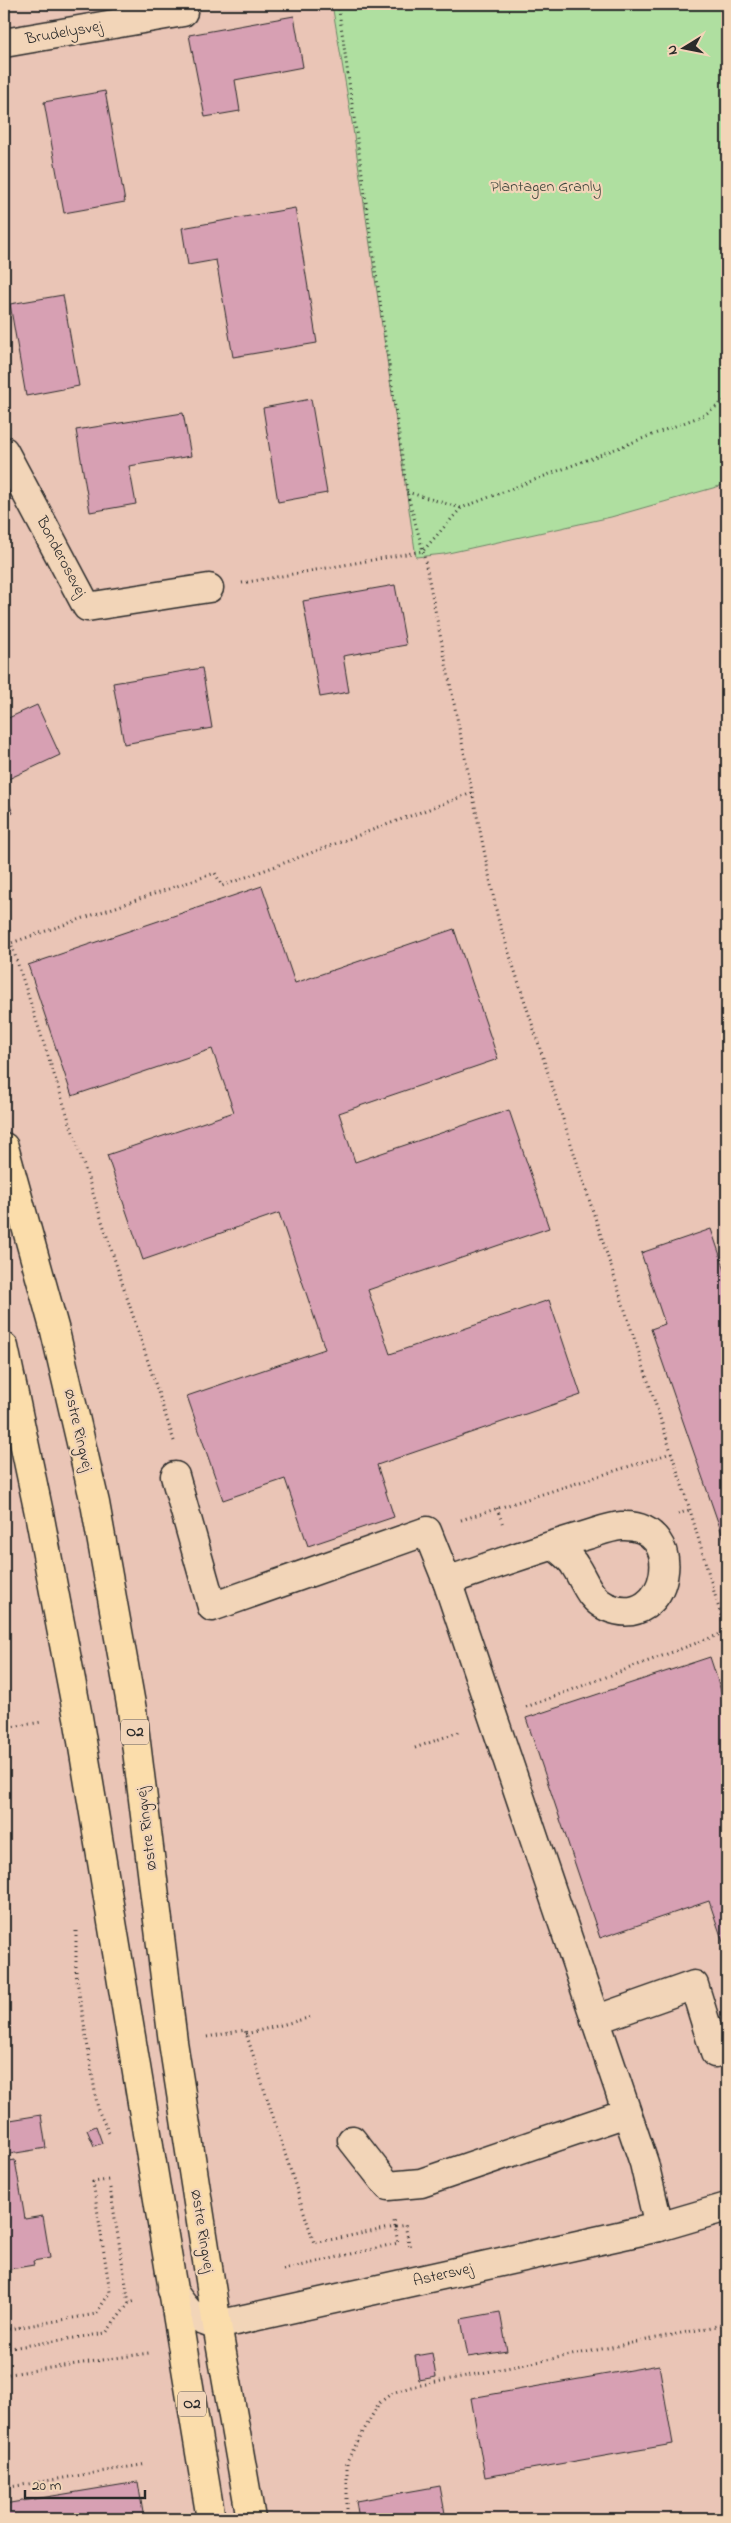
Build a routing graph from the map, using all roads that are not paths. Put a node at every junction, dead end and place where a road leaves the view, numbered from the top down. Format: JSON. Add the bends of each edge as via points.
{"nodes":[{"id":1,"x":183,"y":12,"type":"dead end"},
{"id":2,"x":4,"y":43,"type":"edge"},
{"id":3,"x":4,"y":451,"type":"edge"},
{"id":4,"x":209,"y":588,"type":"road end"},
{"id":5,"x":4,"y":1147,"type":"edge"},
{"id":6,"x":4,"y":1347,"type":"edge"},
{"id":7,"x":175,"y":1476,"type":"road end"},
{"id":8,"x":554,"y":1545,"type":"dead end"},
{"id":9,"x":447,"y":1581,"type":"junction"},
{"id":10,"x":594,"y":2020,"type":"junction"},
{"id":11,"x":715,"y":2053,"type":"dead end"},
{"id":12,"x":626,"y":2113,"type":"junction"},
{"id":13,"x":352,"y":2140,"type":"dead end"},
{"id":14,"x":727,"y":2207,"type":"edge"},
{"id":15,"x":659,"y":2226,"type":"junction"},
{"id":16,"x":172,"y":2290,"type":"junction"},
{"id":17,"x":217,"y":2325,"type":"junction"},
{"id":18,"x":211,"y":2519,"type":"edge"},
{"id":19,"x":252,"y":2519,"type":"edge"}],
"edges":[{"from":1,"to":2,"type":"street","name":"Brudelysvej"},
{"from":3,"to":4,"type":"street","name":"Bonderosevej","via":[[87,606]]},
{"from":5,"to":17,"type":"main road","name":"Østre Ringvej","number":"O2","via":[[55,1331],[97,1513],[132,1710],[172,2042]]},
{"from":6,"to":16,"type":"main road","number":"O2","via":[[78,1717]]},
{"from":7,"to":9,"type":"street","via":[[212,1607],[427,1531]]},
{"from":8,"to":9,"type":"street"},
{"from":9,"to":10,"type":"street"},
{"from":10,"to":11,"type":"street","via":[[694,1985]]},
{"from":10,"to":12,"type":"street"},
{"from":12,"to":13,"type":"street","via":[[421,2183],[388,2186]]},
{"from":12,"to":15,"type":"street","via":[[644,2163]]},
{"from":14,"to":15,"type":"street","name":"Astersvej"},
{"from":15,"to":17,"type":"street","name":"Astersvej"},
{"from":16,"to":17,"type":"street","via":[[186,2310],[200,2322]]},
{"from":16,"to":18,"type":"main road","number":"O2"},
{"from":17,"to":19,"type":"main road","name":"Østre Ringvej","number":"O2"}]}
